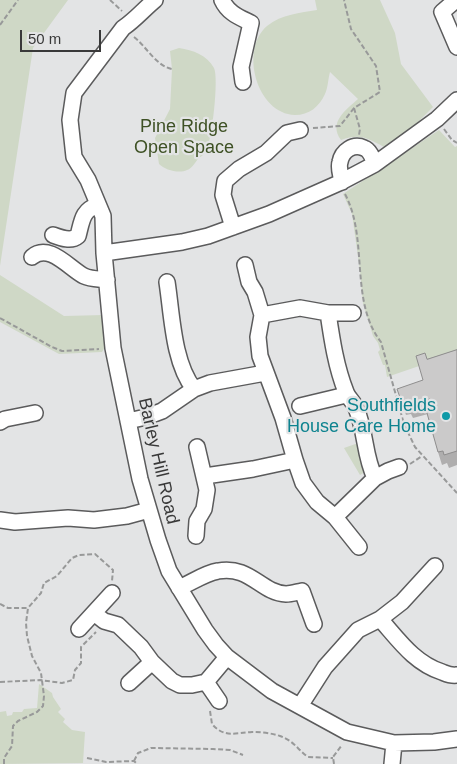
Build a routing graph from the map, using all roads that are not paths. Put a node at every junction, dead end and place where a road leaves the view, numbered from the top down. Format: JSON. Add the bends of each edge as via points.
{"nodes":[{"id":1,"x":154,"y":0,"type":"edge"},
{"id":2,"x":222,"y":0,"type":"edge"},
{"id":3,"x":456,"y":0,"type":"edge"},
{"id":4,"x":457,"y":48,"type":"edge"},
{"id":5,"x":243,"y":82,"type":"dead end"},
{"id":6,"x":457,"y":100,"type":"edge"},
{"id":7,"x":300,"y":130,"type":"road end"},
{"id":8,"x":375,"y":164,"type":"junction"},
{"id":9,"x":341,"y":182,"type":"junction"},
{"id":10,"x":98,"y":205,"type":"junction"},
{"id":11,"x":233,"y":227,"type":"junction"},
{"id":12,"x":53,"y":235,"type":"dead end"},
{"id":13,"x":104,"y":253,"type":"junction"},
{"id":14,"x":32,"y":258,"type":"dead end"},
{"id":15,"x":245,"y":265,"type":"dead end"},
{"id":16,"x":107,"y":280,"type":"junction"},
{"id":17,"x":167,"y":282,"type":"dead end"},
{"id":18,"x":328,"y":313,"type":"junction"},
{"id":19,"x":353,"y":313,"type":"dead end"},
{"id":20,"x":262,"y":315,"type":"junction"},
{"id":21,"x":265,"y":373,"type":"junction"},
{"id":22,"x":194,"y":389,"type":"junction"},
{"id":23,"x":346,"y":395,"type":"junction"},
{"id":24,"x":300,"y":406,"type":"dead end"},
{"id":25,"x":35,"y":413,"type":"dead end"},
{"id":26,"x":128,"y":421,"type":"junction"},
{"id":27,"x":0,"y":422,"type":"edge"},
{"id":28,"x":197,"y":447,"type":"dead end"},
{"id":29,"x":295,"y":460,"type":"junction"},
{"id":30,"x":399,"y":467,"type":"dead end"},
{"id":31,"x":205,"y":476,"type":"junction"},
{"id":32,"x":375,"y":478,"type":"junction"},
{"id":33,"x":149,"y":510,"type":"junction"},
{"id":34,"x":335,"y":517,"type":"junction"},
{"id":35,"x":0,"y":520,"type":"edge"},
{"id":36,"x":196,"y":536,"type":"dead end"},
{"id":37,"x":359,"y":547,"type":"dead end"},
{"id":38,"x":435,"y":566,"type":"dead end"},
{"id":39,"x":179,"y":588,"type":"junction"},
{"id":40,"x":112,"y":593,"type":"road end"},
{"id":41,"x":94,"y":613,"type":"junction"},
{"id":42,"x":380,"y":619,"type":"junction"},
{"id":43,"x":314,"y":624,"type":"dead end"},
{"id":44,"x":79,"y":629,"type":"dead end"},
{"id":45,"x":227,"y":656,"type":"junction"},
{"id":46,"x":152,"y":662,"type":"junction"},
{"id":47,"x":457,"y":675,"type":"edge"},
{"id":48,"x":206,"y":682,"type":"junction"},
{"id":49,"x":129,"y":683,"type":"dead end"},
{"id":50,"x":220,"y":700,"type":"road end"},
{"id":51,"x":300,"y":706,"type":"junction"},
{"id":52,"x":457,"y":739,"type":"edge"},
{"id":53,"x":394,"y":743,"type":"junction"},
{"id":54,"x":392,"y":764,"type":"edge"}],
"edges":[{"from":1,"to":10,"type":"street","name":"Barley Hill Road","via":[[128,25],[74,93],[70,120],[74,157]]},
{"from":2,"to":5,"type":"street","via":[[231,13],[252,23],[241,67]]},
{"from":3,"to":4,"type":"street","via":[[435,12]]},
{"from":6,"to":8,"type":"street","via":[[437,119]]},
{"from":7,"to":11,"type":"street","via":[[286,133],[266,153],[225,181],[223,195]]},
{"from":8,"to":9,"type":"street"},
{"from":8,"to":9,"type":"street","via":[[363,147],[345,150],[339,164]]},
{"from":9,"to":11,"type":"street"},
{"from":10,"to":12,"type":"street","via":[[85,212],[75,238]]},
{"from":10,"to":13,"type":"street","name":"Barley Hill Road","via":[[103,216]]},
{"from":11,"to":13,"type":"street","via":[[182,242]]},
{"from":13,"to":16,"type":"street","name":"Barley Hill Road"},
{"from":14,"to":16,"type":"street","via":[[40,253],[51,255],[86,277]]},
{"from":15,"to":20,"type":"street"},
{"from":16,"to":26,"type":"street","name":"Barley Hill Road","via":[[113,348]]},
{"from":17,"to":22,"type":"street","via":[[179,355]]},
{"from":18,"to":19,"type":"street"},
{"from":18,"to":20,"type":"street","via":[[300,308]]},
{"from":18,"to":23,"type":"street","via":[[335,359]]},
{"from":20,"to":21,"type":"street","via":[[258,337]]},
{"from":21,"to":22,"type":"street"},
{"from":21,"to":29,"type":"street"},
{"from":22,"to":26,"type":"street","via":[[162,411]]},
{"from":23,"to":24,"type":"street"},
{"from":23,"to":32,"type":"street","via":[[356,406],[367,459]]},
{"from":25,"to":27,"type":"street"},
{"from":26,"to":33,"type":"street","name":"Barley Hill Road"},
{"from":28,"to":31,"type":"street"},
{"from":29,"to":31,"type":"street"},
{"from":29,"to":34,"type":"street","via":[[316,502]]},
{"from":30,"to":32,"type":"street"},
{"from":31,"to":36,"type":"street","via":[[204,509],[197,521]]},
{"from":32,"to":34,"type":"street"},
{"from":33,"to":35,"type":"street","via":[[94,520]]},
{"from":33,"to":39,"type":"street","name":"Barley Hill Road","via":[[160,548]]},
{"from":34,"to":37,"type":"street"},
{"from":38,"to":42,"type":"street","via":[[402,602]]},
{"from":39,"to":43,"type":"street","via":[[216,571],[244,573],[274,591],[286,594],[302,592]]},
{"from":39,"to":45,"type":"street","name":"Barley Hill Road","via":[[205,630]]},
{"from":40,"to":41,"type":"street"},
{"from":41,"to":44,"type":"street"},
{"from":41,"to":46,"type":"street","via":[[106,622],[118,625]]},
{"from":42,"to":47,"type":"street","via":[[416,659],[433,669]]},
{"from":42,"to":51,"type":"street","via":[[358,630],[342,647]]},
{"from":45,"to":48,"type":"street"},
{"from":45,"to":51,"type":"street","name":"Barley Hill Road","via":[[272,690]]},
{"from":46,"to":48,"type":"street","via":[[180,685]]},
{"from":46,"to":49,"type":"street"},
{"from":48,"to":50,"type":"street"},
{"from":51,"to":53,"type":"street","name":"Barley Hill Road","via":[[347,732]]},
{"from":52,"to":53,"type":"street","name":"Barley Hill Road"},
{"from":53,"to":54,"type":"street"}]}
